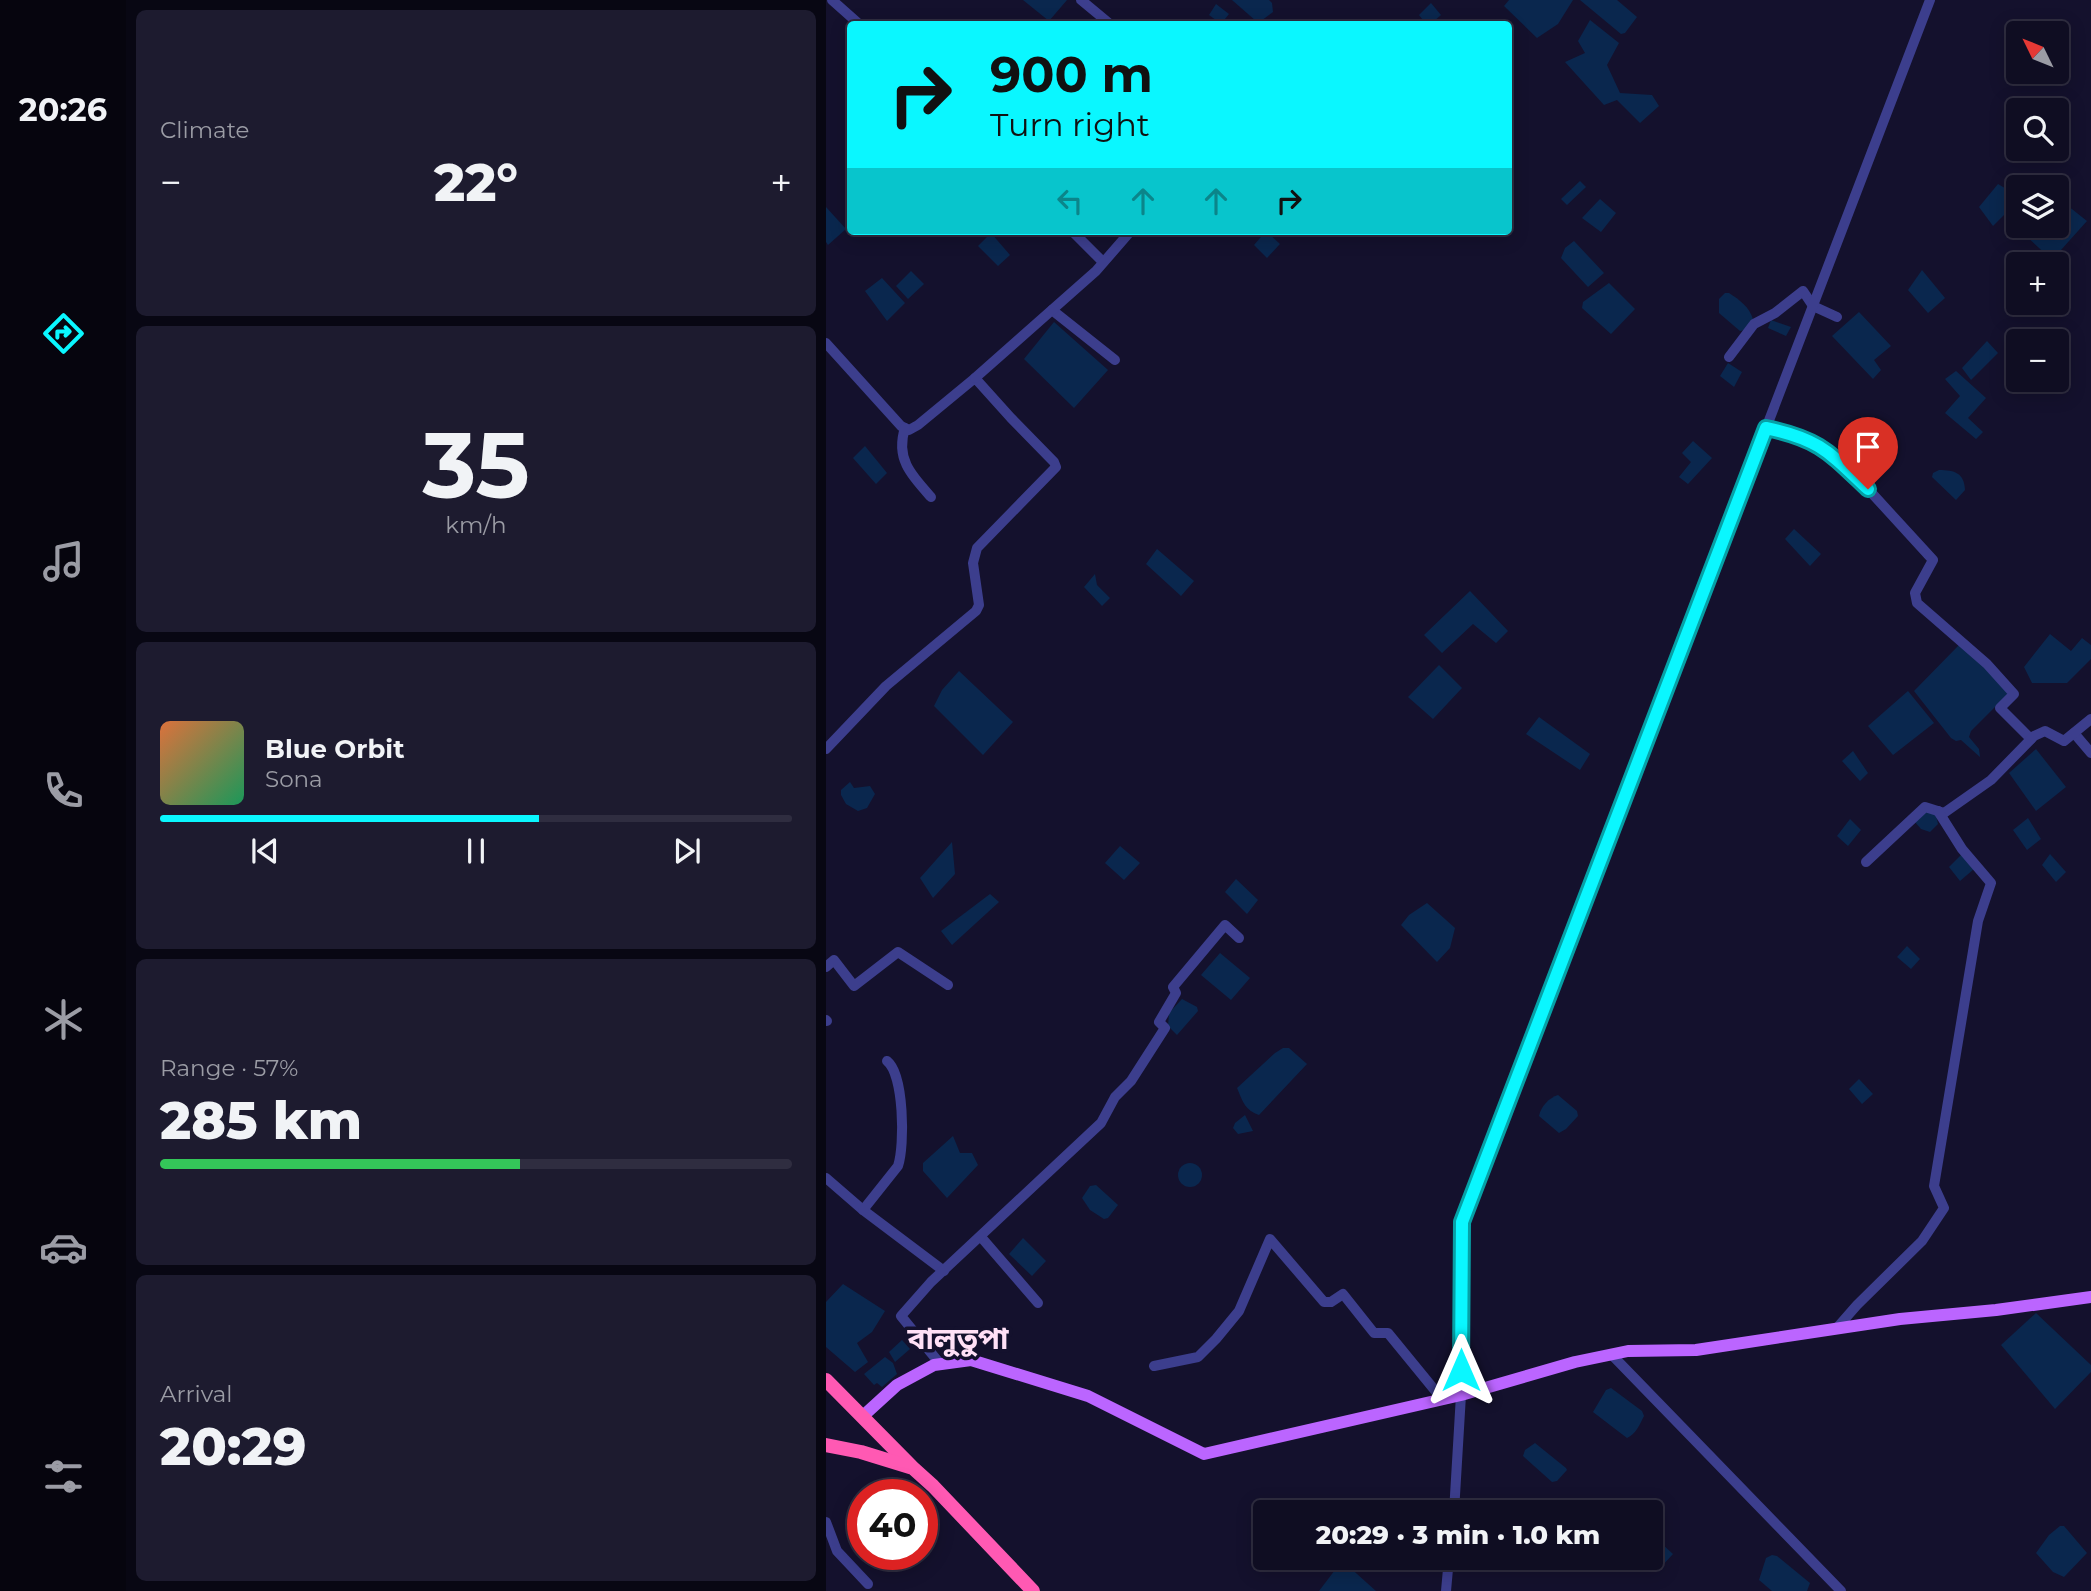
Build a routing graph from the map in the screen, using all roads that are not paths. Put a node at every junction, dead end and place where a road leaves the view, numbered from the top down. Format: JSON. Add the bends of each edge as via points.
{"nodes":[{"id":1,"x":832,"y":0,"type":"edge"},
{"id":2,"x":1081,"y":0,"type":"edge"},
{"id":3,"x":1930,"y":0,"type":"edge"},
{"id":4,"x":856,"y":21,"type":"edge"},
{"id":5,"x":1106,"y":21,"type":"edge"},
{"id":6,"x":1076,"y":235,"type":"edge"},
{"id":7,"x":1127,"y":235,"type":"edge"},
{"id":8,"x":1103,"y":262,"type":"junction"},
{"id":9,"x":1813,"y":306,"type":"junction"},
{"id":10,"x":1052,"y":310,"type":"junction"},
{"id":11,"x":1837,"y":317,"type":"dead end"},
{"id":12,"x":826,"y":343,"type":"edge"},
{"id":13,"x":1730,"y":356,"type":"dead end"},
{"id":14,"x":1115,"y":360,"type":"dead end"},
{"id":15,"x":975,"y":378,"type":"junction"},
{"id":16,"x":905,"y":428,"type":"junction"},
{"id":17,"x":1766,"y":428,"type":"junction"},
{"id":18,"x":931,"y":497,"type":"dead end"},
{"id":19,"x":2091,"y":719,"type":"edge"},
{"id":20,"x":2074,"y":733,"type":"junction"},
{"id":21,"x":2031,"y":739,"type":"junction"},
{"id":22,"x":826,"y":749,"type":"edge"},
{"id":23,"x":2091,"y":753,"type":"edge"},
{"id":24,"x":1938,"y":811,"type":"junction"},
{"id":25,"x":1866,"y":862,"type":"dead end"},
{"id":26,"x":1239,"y":938,"type":"dead end"},
{"id":27,"x":826,"y":967,"type":"edge"},
{"id":28,"x":948,"y":985,"type":"dead end"},
{"id":29,"x":887,"y":1061,"type":"dead end"},
{"id":30,"x":826,"y":1178,"type":"edge"},
{"id":31,"x":863,"y":1210,"type":"junction"},
{"id":32,"x":981,"y":1237,"type":"junction"},
{"id":33,"x":944,"y":1271,"type":"junction"},
{"id":34,"x":2091,"y":1297,"type":"edge"},
{"id":35,"x":1038,"y":1303,"type":"dead end"},
{"id":36,"x":1836,"y":1329,"type":"junction"},
{"id":37,"x":1612,"y":1354,"type":"junction"},
{"id":38,"x":941,"y":1364,"type":"junction"},
{"id":39,"x":1154,"y":1366,"type":"dead end"},
{"id":40,"x":829,"y":1388,"type":"edge"},
{"id":41,"x":1461,"y":1395,"type":"junction"},
{"id":42,"x":1442,"y":1399,"type":"junction"},
{"id":43,"x":863,"y":1416,"type":"junction"},
{"id":44,"x":826,"y":1445,"type":"edge"},
{"id":45,"x":913,"y":1468,"type":"junction"},
{"id":46,"x":1455,"y":1500,"type":"edge"},
{"id":47,"x":826,"y":1522,"type":"edge"},
{"id":48,"x":1448,"y":1570,"type":"edge"},
{"id":49,"x":868,"y":1584,"type":"dead end"},
{"id":50,"x":1032,"y":1591,"type":"edge"},
{"id":51,"x":1446,"y":1591,"type":"edge"},
{"id":52,"x":1841,"y":1591,"type":"edge"}],
"edges":[{"from":1,"to":4,"type":"street"},
{"from":2,"to":5,"type":"street"},
{"from":3,"to":9,"type":"street"},
{"from":6,"to":8,"type":"street"},
{"from":7,"to":8,"type":"street"},
{"from":8,"to":10,"type":"street"},
{"from":9,"to":11,"type":"street"},
{"from":9,"to":13,"type":"street","via":[[1803,290],[1754,324]]},
{"from":9,"to":17,"type":"street"},
{"from":10,"to":14,"type":"street"},
{"from":10,"to":15,"type":"street"},
{"from":12,"to":16,"type":"street"},
{"from":15,"to":16,"type":"street","via":[[918,425]]},
{"from":15,"to":22,"type":"street","via":[[1054,462],[1054,471],[978,548],[973,563],[976,611],[886,686]]},
{"from":16,"to":18,"type":"street","via":[[905,467]]},
{"from":17,"to":21,"type":"street","via":[[1810,440],[1835,457],[1933,560],[1915,593],[1917,603],[2014,694],[2000,708]]},
{"from":17,"to":41,"type":"street","via":[[1462,1222]]},
{"from":19,"to":20,"type":"street"},
{"from":20,"to":21,"type":"street","via":[[2064,741],[2045,731]]},
{"from":20,"to":23,"type":"street"},
{"from":21,"to":24,"type":"street","via":[[1991,780],[1944,813]]},
{"from":24,"to":25,"type":"street","via":[[1925,807]]},
{"from":24,"to":36,"type":"street","via":[[1991,883],[1978,921],[1934,1186],[1944,1208],[1922,1241]]},
{"from":26,"to":32,"type":"street","via":[[1225,925],[1173,987],[1177,993],[1159,1021],[1165,1028],[1101,1123]]},
{"from":27,"to":28,"type":"street","via":[[834,960],[854,986],[898,951]]},
{"from":29,"to":31,"type":"street","via":[[897,1078],[901,1157]]},
{"from":30,"to":31,"type":"street"},
{"from":31,"to":33,"type":"street"},
{"from":32,"to":33,"type":"street"},
{"from":32,"to":35,"type":"street"},
{"from":33,"to":38,"type":"street","via":[[901,1317]]},
{"from":34,"to":36,"type":"main road"},
{"from":36,"to":37,"type":"main road","via":[[1696,1350]]},
{"from":37,"to":41,"type":"main road"},
{"from":37,"to":52,"type":"street"},
{"from":38,"to":42,"type":"main road","via":[[971,1360],[1088,1396],[1204,1454]]},
{"from":38,"to":43,"type":"main road","via":[[897,1385]]},
{"from":39,"to":42,"type":"street","via":[[1198,1357],[1216,1339],[1238,1311],[1270,1239],[1324,1302],[1343,1294],[1374,1333],[1388,1333]]},
{"from":40,"to":43,"type":"highway"},
{"from":41,"to":42,"type":"main road"},
{"from":41,"to":46,"type":"street"},
{"from":43,"to":45,"type":"highway"},
{"from":44,"to":45,"type":"highway"},
{"from":45,"to":50,"type":"highway"},
{"from":47,"to":49,"type":"street","via":[[837,1551]]},
{"from":48,"to":51,"type":"street"}]}
